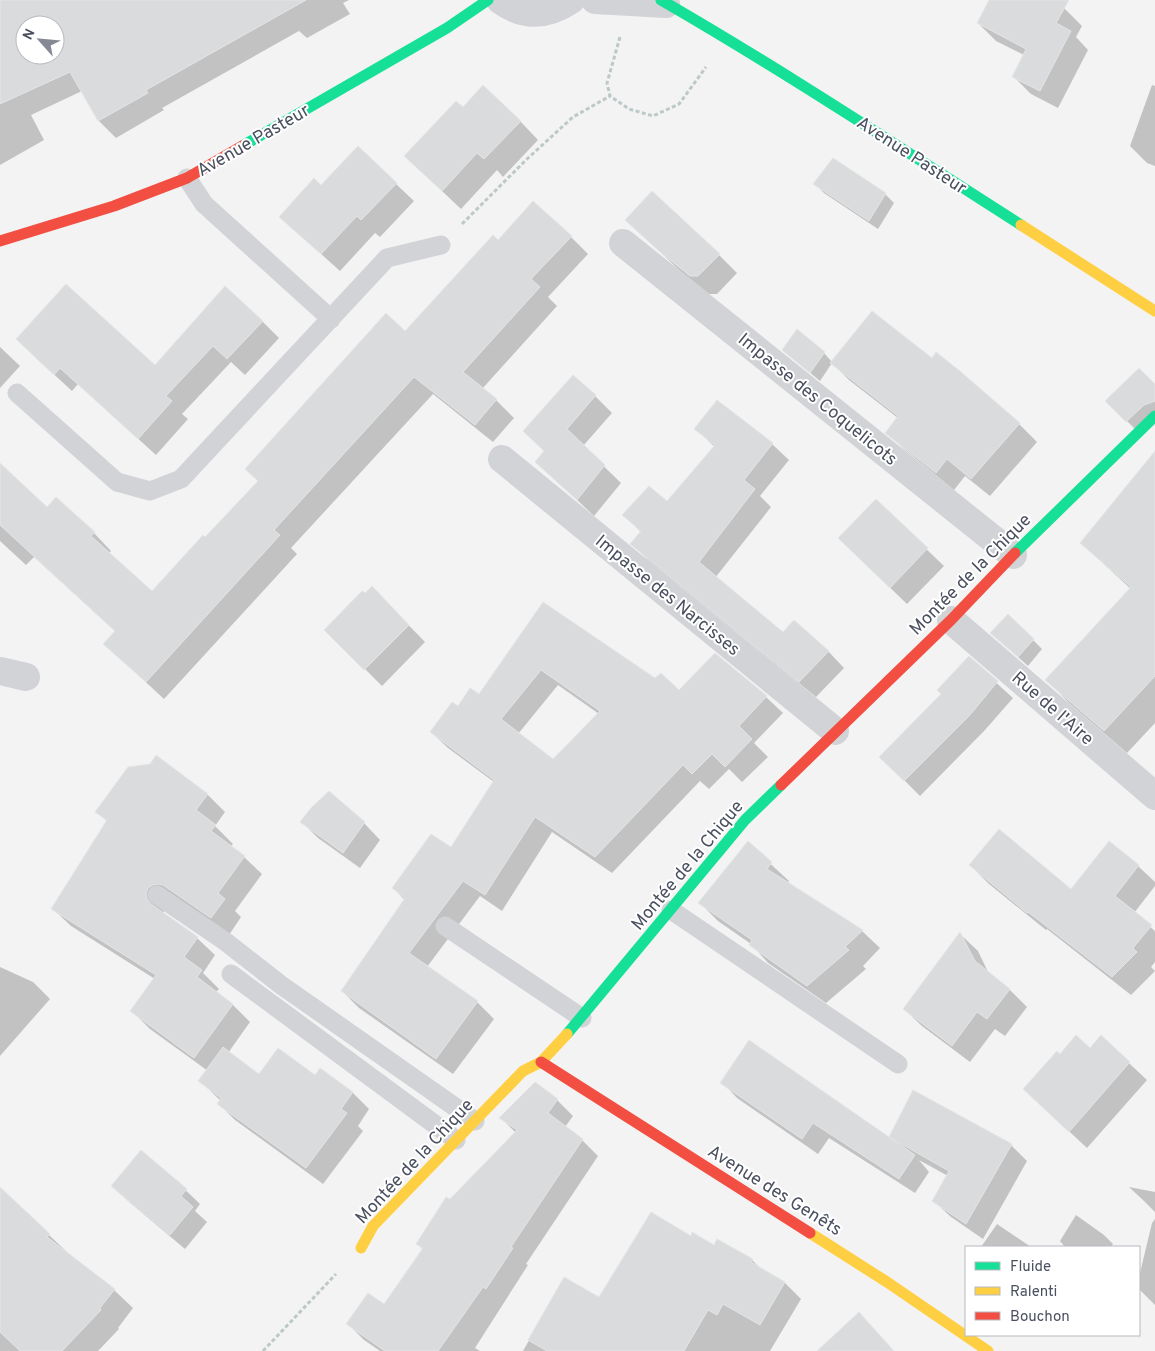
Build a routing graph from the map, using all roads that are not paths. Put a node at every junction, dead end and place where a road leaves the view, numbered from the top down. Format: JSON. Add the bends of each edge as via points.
{"nodes":[{"id":1,"x":488,"y":0,"type":"edge"},
{"id":2,"x":500,"y":0,"type":"edge"},
{"id":3,"x":571,"y":0,"type":"edge"},
{"id":4,"x":595,"y":0,"type":"edge"},
{"id":5,"x":663,"y":2,"type":"edge"},
{"id":6,"x":187,"y":178,"type":"junction"},
{"id":7,"x":0,"y":241,"type":"edge"},
{"id":8,"x":623,"y":243,"type":"dead end"},
{"id":9,"x":441,"y":245,"type":"road end"},
{"id":10,"x":1155,"y":310,"type":"edge"},
{"id":11,"x":331,"y":319,"type":"junction"},
{"id":12,"x":17,"y":393,"type":"dead end"},
{"id":13,"x":1155,"y":416,"type":"edge"},
{"id":14,"x":502,"y":459,"type":"dead end"},
{"id":15,"x":1013,"y":555,"type":"junction"},
{"id":16,"x":951,"y":620,"type":"junction"},
{"id":17,"x":835,"y":731,"type":"junction"},
{"id":18,"x":1155,"y":796,"type":"edge"},
{"id":19,"x":157,"y":895,"type":"dead end"},
{"id":20,"x":671,"y":910,"type":"junction"},
{"id":21,"x":445,"y":926,"type":"dead end"},
{"id":22,"x":231,"y":974,"type":"dead end"},
{"id":23,"x":582,"y":1018,"type":"junction"},
{"id":24,"x":541,"y":1062,"type":"junction"},
{"id":25,"x":898,"y":1064,"type":"dead end"},
{"id":26,"x":475,"y":1121,"type":"junction"},
{"id":27,"x":456,"y":1140,"type":"junction"},
{"id":28,"x":361,"y":1248,"type":"road end"},
{"id":29,"x":965,"y":1335,"type":"edge"},
{"id":30,"x":966,"y":1336,"type":"edge"},
{"id":31,"x":988,"y":1351,"type":"edge"}],
"edges":[{"from":1,"to":6,"type":"street","name":"Avenue Pasteur","via":[[446,28]]},
{"from":2,"to":3,"type":"street","via":[[524,13],[542,13]]},
{"from":4,"to":5,"type":"street","name":"Avenue Pasteur"},
{"from":5,"to":10,"type":"street","name":"Avenue Pasteur","via":[[727,38]]},
{"from":6,"to":7,"type":"street","name":"Avenue Pasteur","via":[[114,206]]},
{"from":6,"to":11,"type":"lane","via":[[204,204]]},
{"from":8,"to":15,"type":"street","name":"Impasse des Coquelicots"},
{"from":9,"to":11,"type":"lane","via":[[387,258]]},
{"from":11,"to":12,"type":"lane","via":[[181,479],[150,492],[117,482]]},
{"from":13,"to":15,"type":"street","name":"Montée de la Chique"},
{"from":14,"to":17,"type":"street","name":"Impasse des Narcisses"},
{"from":15,"to":16,"type":"street","name":"Montée de la Chique"},
{"from":16,"to":17,"type":"street","name":"Montée de la Chique"},
{"from":16,"to":18,"type":"street","name":"Rue de l'Aire"},
{"from":17,"to":20,"type":"street","name":"Montée de la Chique","via":[[745,820]]},
{"from":19,"to":26,"type":"lane"},
{"from":20,"to":23,"type":"street","name":"Montée de la Chique"},
{"from":20,"to":25,"type":"lane"},
{"from":21,"to":23,"type":"lane"},
{"from":22,"to":27,"type":"lane"},
{"from":23,"to":24,"type":"street","name":"Montée de la Chique"},
{"from":24,"to":26,"type":"street","name":"Montée de la Chique","via":[[523,1071]]},
{"from":24,"to":29,"type":"street","name":"Avenue des Genêts","via":[[887,1282]]},
{"from":26,"to":27,"type":"street","name":"Montée de la Chique"},
{"from":27,"to":28,"type":"street","name":"Montée de la Chique","via":[[373,1226]]},
{"from":30,"to":31,"type":"street","name":"Avenue des Genêts"}]}
